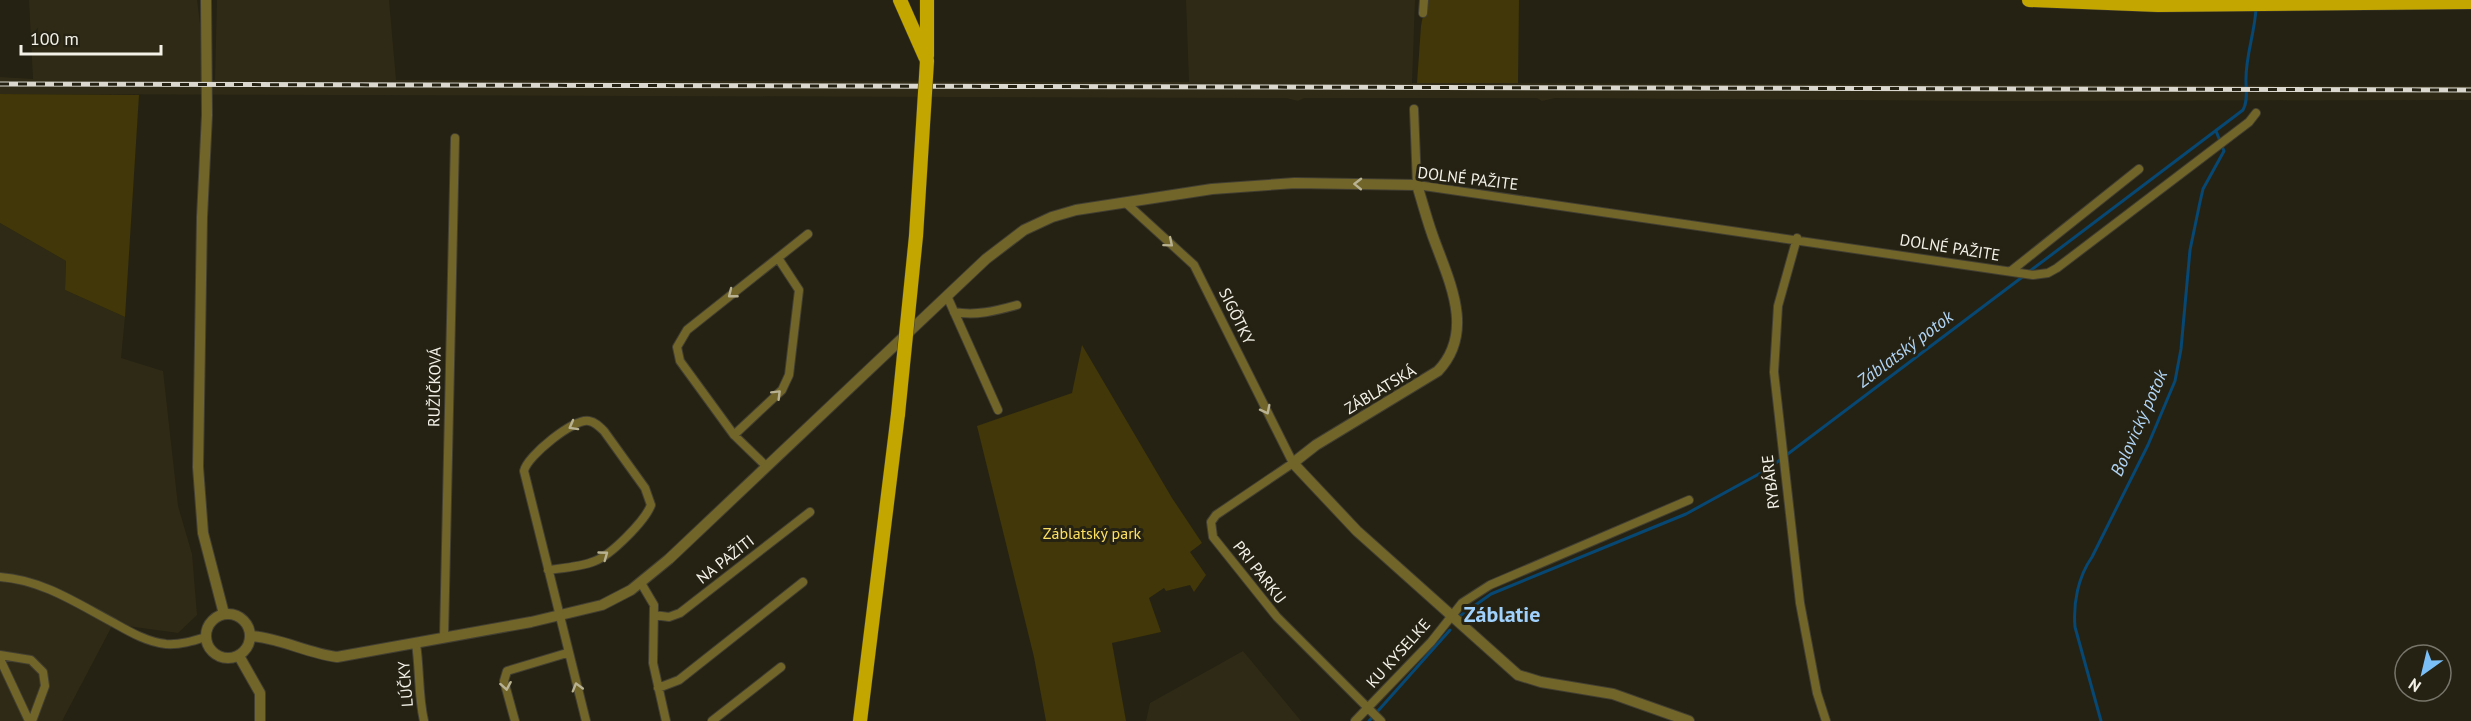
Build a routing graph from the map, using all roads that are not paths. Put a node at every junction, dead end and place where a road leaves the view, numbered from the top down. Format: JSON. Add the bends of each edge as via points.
{"nodes":[{"id":1,"x":206,"y":0,"type":"edge"},
{"id":2,"x":900,"y":0,"type":"edge"},
{"id":3,"x":927,"y":0,"type":"edge"},
{"id":4,"x":1424,"y":0,"type":"edge"},
{"id":5,"x":2029,"y":0,"type":"edge"},
{"id":6,"x":2471,"y":2,"type":"edge"},
{"id":7,"x":1423,"y":13,"type":"dead end"},
{"id":8,"x":927,"y":61,"type":"junction"},
{"id":9,"x":1414,"y":110,"type":"dead end"},
{"id":10,"x":2256,"y":113,"type":"dead end"},
{"id":11,"x":455,"y":138,"type":"dead end"},
{"id":12,"x":2139,"y":169,"type":"dead end"},
{"id":13,"x":1417,"y":185,"type":"junction"},
{"id":14,"x":1126,"y":203,"type":"junction"},
{"id":15,"x":808,"y":234,"type":"dead end"},
{"id":16,"x":1797,"y":238,"type":"junction"},
{"id":17,"x":778,"y":258,"type":"junction"},
{"id":18,"x":2015,"y":271,"type":"junction"},
{"id":19,"x":946,"y":296,"type":"junction"},
{"id":20,"x":1017,"y":305,"type":"dead end"},
{"id":21,"x":954,"y":312,"type":"junction"},
{"id":22,"x":998,"y":410,"type":"dead end"},
{"id":23,"x":734,"y":435,"type":"junction"},
{"id":24,"x":1293,"y":463,"type":"junction"},
{"id":25,"x":766,"y":466,"type":"junction"},
{"id":26,"x":1689,"y":500,"type":"dead end"},
{"id":27,"x":810,"y":512,"type":"dead end"},
{"id":28,"x":548,"y":570,"type":"junction"},
{"id":29,"x":0,"y":577,"type":"edge"},
{"id":30,"x":803,"y":582,"type":"dead end"},
{"id":31,"x":640,"y":583,"type":"junction"},
{"id":32,"x":224,"y":614,"type":"junction"},
{"id":33,"x":654,"y":615,"type":"junction"},
{"id":34,"x":559,"y":616,"type":"junction"},
{"id":35,"x":1450,"y":617,"type":"junction"},
{"id":36,"x":250,"y":636,"type":"junction"},
{"id":37,"x":206,"y":637,"type":"junction"},
{"id":38,"x":444,"y":637,"type":"junction"},
{"id":39,"x":416,"y":644,"type":"junction"},
{"id":40,"x":567,"y":653,"type":"junction"},
{"id":41,"x":239,"y":656,"type":"junction"},
{"id":42,"x":0,"y":657,"type":"edge"},
{"id":43,"x":781,"y":667,"type":"dead end"},
{"id":44,"x":658,"y":688,"type":"junction"},
{"id":45,"x":1367,"y":709,"type":"junction"},
{"id":46,"x":30,"y":721,"type":"edge"},
{"id":47,"x":260,"y":721,"type":"edge"},
{"id":48,"x":424,"y":721,"type":"edge"},
{"id":49,"x":515,"y":721,"type":"edge"},
{"id":50,"x":586,"y":721,"type":"edge"},
{"id":51,"x":666,"y":721,"type":"edge"},
{"id":52,"x":712,"y":721,"type":"edge"},
{"id":53,"x":860,"y":721,"type":"edge"},
{"id":54,"x":1354,"y":721,"type":"edge"},
{"id":55,"x":1381,"y":721,"type":"edge"},
{"id":56,"x":1689,"y":721,"type":"edge"},
{"id":57,"x":1826,"y":721,"type":"edge"}],
"edges":[{"from":1,"to":32,"type":"street","via":[[198,467],[203,532]]},
{"from":2,"to":8,"type":"main road"},
{"from":3,"to":8,"type":"main road"},
{"from":4,"to":7,"type":"street"},
{"from":5,"to":6,"type":"main road","via":[[2119,5]]},
{"from":8,"to":53,"type":"main road","bridge":true,"via":[[916,236],[898,414]]},
{"from":9,"to":13,"type":"street","name":"ZÁBLATSKÁ"},
{"from":10,"to":18,"type":"street","name":"DOLNÉ PAŽITE","via":[[2057,268],[2033,275]]},
{"from":11,"to":38,"type":"street","name":"RUŽIČKOVÁ"},
{"from":12,"to":18,"type":"street","name":"DOLNÉ PAŽITE"},
{"from":13,"to":14,"type":"street","name":"DOLNÉ PAŽITE","one_way":true,"via":[[1295,183],[1212,189]]},
{"from":13,"to":16,"type":"street","name":"DOLNÉ PAŽITE"},
{"from":13,"to":24,"type":"street","name":"ZÁBLATSKÁ","via":[[1458,310],[1455,348],[1438,371]]},
{"from":14,"to":19,"type":"street","name":"DOLNÉ PAŽITE","via":[[1064,213],[1023,230]]},
{"from":14,"to":24,"type":"street","name":"SIGÔTKY","one_way":true,"via":[[1194,266]]},
{"from":15,"to":17,"type":"street"},
{"from":16,"to":18,"type":"street","name":"DOLNÉ PAŽITE"},
{"from":16,"to":57,"type":"street","name":"RYBÁRE","via":[[1778,306],[1774,372],[1800,603]]},
{"from":23,"to":17,"type":"street","one_way":true,"via":[[782,390],[789,375],[799,290]]},
{"from":17,"to":23,"type":"street","one_way":true,"via":[[687,330],[676,347],[680,361]]},
{"from":19,"to":21,"type":"street"},
{"from":19,"to":25,"type":"street","name":"DOLNÉ PAŽITE"},
{"from":20,"to":21,"type":"street","via":[[969,315]]},
{"from":21,"to":22,"type":"street"},
{"from":23,"to":25,"type":"street"},
{"from":24,"to":35,"type":"street","via":[[1357,531]]},
{"from":24,"to":45,"type":"street","name":"PRI PARKU","via":[[1216,515],[1210,529],[1277,617]]},
{"from":25,"to":31,"type":"street","name":"DOLNÉ PAŽITE"},
{"from":26,"to":35,"type":"street","via":[[1490,585],[1462,603]]},
{"from":27,"to":33,"type":"street","name":"NA PAŽITI","via":[[680,613],[669,617]]},
{"from":28,"to":28,"type":"street","one_way":true,"via":[[603,557],[643,519],[651,505],[645,488],[604,431],[588,420],[576,422],[525,465]]},
{"from":28,"to":34,"type":"street"},
{"from":29,"to":37,"type":"street","via":[[48,587],[146,638],[173,644]]},
{"from":30,"to":44,"type":"street","via":[[679,680]]},
{"from":31,"to":33,"type":"street","via":[[652,601]]},
{"from":31,"to":34,"type":"street","name":"DOLNÉ PAŽITE","via":[[602,605]]},
{"from":32,"to":36,"type":"street","via":[[242,619]]},
{"from":32,"to":37,"type":"street","via":[[213,620]]},
{"from":33,"to":44,"type":"street","via":[[653,663]]},
{"from":34,"to":38,"type":"street","name":"DOLNÉ PAŽITE"},
{"from":34,"to":40,"type":"street"},
{"from":35,"to":45,"type":"street","name":"KU KYSELKE"},
{"from":35,"to":56,"type":"street","via":[[1518,675],[1613,694]]},
{"from":36,"to":39,"type":"street","name":"DOLNÉ PAŽITE","via":[[267,637],[319,655],[337,657]]},
{"from":36,"to":41,"type":"street","via":[[248,646]]},
{"from":37,"to":41,"type":"street","via":[[210,649],[220,657]]},
{"from":38,"to":39,"type":"street","name":"DOLNÉ PAŽITE"},
{"from":39,"to":48,"type":"street","name":"LÚČKY"},
{"from":40,"to":49,"type":"street","one_way":true,"via":[[507,671],[504,681]]},
{"from":50,"to":40,"type":"street","one_way":true},
{"from":41,"to":47,"type":"street","via":[[260,693]]},
{"from":42,"to":46,"type":"street"},
{"from":42,"to":46,"type":"street","via":[[30,660],[43,672],[45,686]]},
{"from":43,"to":52,"type":"street"},
{"from":44,"to":51,"type":"street"},
{"from":45,"to":54,"type":"street","name":"KU KYSELKE"},
{"from":45,"to":55,"type":"street","name":"KU KYSELKE"}]}
